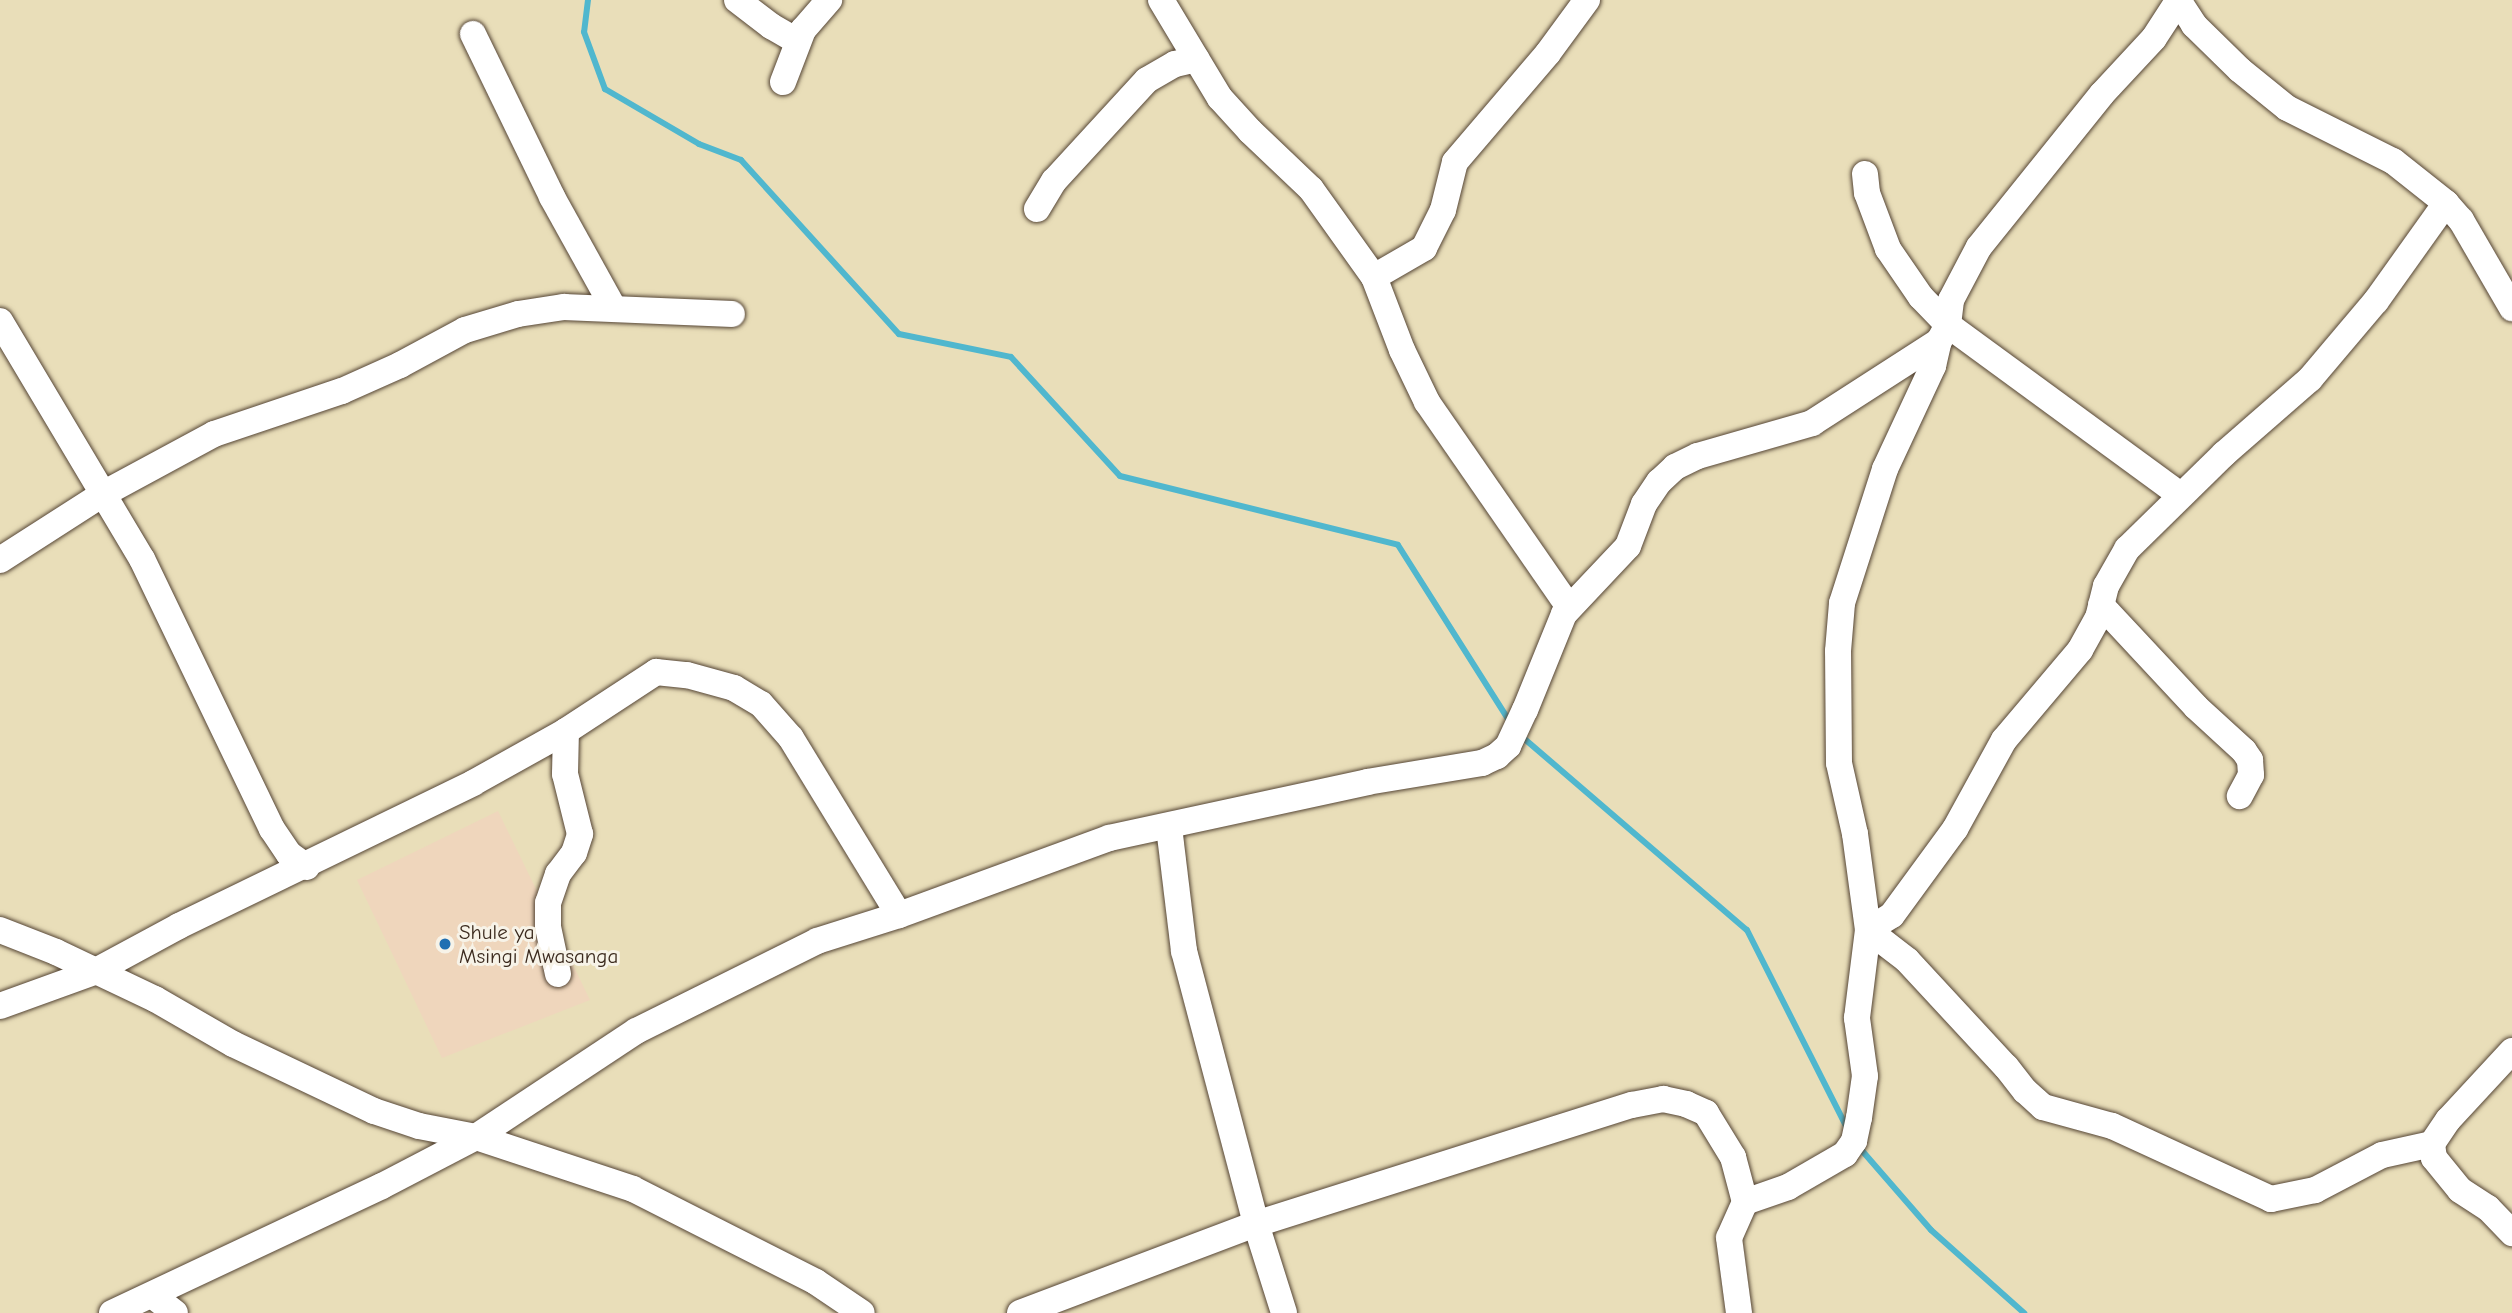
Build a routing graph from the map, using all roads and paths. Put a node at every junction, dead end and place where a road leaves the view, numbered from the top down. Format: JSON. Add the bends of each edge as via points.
{"nodes":[{"id":1,"x":737,"y":0,"type":"edge"},
{"id":2,"x":829,"y":0,"type":"edge"},
{"id":3,"x":1161,"y":0,"type":"edge"},
{"id":4,"x":1587,"y":0,"type":"edge"},
{"id":5,"x":2178,"y":1,"type":"edge"},
{"id":6,"x":473,"y":34,"type":"dead end"},
{"id":7,"x":797,"y":41,"type":"junction"},
{"id":8,"x":1196,"y":59,"type":"junction"},
{"id":9,"x":783,"y":82,"type":"dead end"},
{"id":10,"x":1864,"y":174,"type":"dead end"},
{"id":11,"x":2446,"y":203,"type":"junction"},
{"id":12,"x":1037,"y":209,"type":"dead end"},
{"id":13,"x":1374,"y":278,"type":"junction"},
{"id":14,"x":613,"y":307,"type":"junction"},
{"id":15,"x":2512,"y":308,"type":"edge"},
{"id":16,"x":732,"y":314,"type":"dead end"},
{"id":17,"x":0,"y":321,"type":"edge"},
{"id":18,"x":1943,"y":333,"type":"junction"},
{"id":19,"x":103,"y":494,"type":"junction"},
{"id":20,"x":2180,"y":495,"type":"junction"},
{"id":21,"x":0,"y":560,"type":"edge"},
{"id":22,"x":2101,"y":605,"type":"junction"},
{"id":23,"x":1568,"y":606,"type":"junction"},
{"id":24,"x":566,"y":731,"type":"junction"},
{"id":25,"x":2240,"y":796,"type":"dead end"},
{"id":26,"x":1170,"y":827,"type":"junction"},
{"id":27,"x":307,"y":867,"type":"junction"},
{"id":28,"x":899,"y":915,"type":"junction"},
{"id":29,"x":0,"y":930,"type":"edge"},
{"id":30,"x":1868,"y":930,"type":"junction"},
{"id":31,"x":94,"y":972,"type":"junction"},
{"id":32,"x":558,"y":974,"type":"dead end"},
{"id":33,"x":0,"y":1006,"type":"edge"},
{"id":34,"x":2512,"y":1051,"type":"edge"},
{"id":35,"x":476,"y":1137,"type":"junction"},
{"id":36,"x":2432,"y":1144,"type":"junction"},
{"id":37,"x":1745,"y":1202,"type":"junction"},
{"id":38,"x":1256,"y":1224,"type":"junction"},
{"id":39,"x":2512,"y":1233,"type":"edge"},
{"id":40,"x":152,"y":1295,"type":"junction"},
{"id":41,"x":112,"y":1313,"type":"edge"},
{"id":42,"x":175,"y":1313,"type":"edge"},
{"id":43,"x":862,"y":1313,"type":"edge"},
{"id":44,"x":1020,"y":1313,"type":"edge"},
{"id":45,"x":1284,"y":1313,"type":"edge"},
{"id":46,"x":1740,"y":1313,"type":"edge"}],
"edges":[{"from":1,"to":7,"type":"street"},
{"from":2,"to":7,"type":"street"},
{"from":3,"to":8,"type":"street"},
{"from":4,"to":13,"type":"street","via":[[1455,162],[1443,210],[1424,248]]},
{"from":5,"to":11,"type":"street","via":[[2194,25],[2239,70],[2287,108],[2393,161]]},
{"from":5,"to":18,"type":"street","via":[[2154,38],[2102,94],[1979,247],[1951,300]]},
{"from":6,"to":14,"type":"street","via":[[552,197]]},
{"from":7,"to":9,"type":"street"},
{"from":8,"to":12,"type":"street","via":[[1175,64],[1147,80],[1054,181]]},
{"from":8,"to":13,"type":"street","via":[[1242,123],[1311,189]]},
{"from":10,"to":18,"type":"street","via":[[1888,249]]},
{"from":11,"to":15,"type":"street"},
{"from":11,"to":20,"type":"street","via":[[2382,293],[2310,379]]},
{"from":13,"to":23,"type":"street","via":[[1427,402]]},
{"from":14,"to":16,"type":"street"},
{"from":14,"to":19,"type":"street","via":[[564,307],[518,314],[465,330],[342,391],[214,434]]},
{"from":17,"to":19,"type":"street"},
{"from":18,"to":20,"type":"street"},
{"from":18,"to":23,"type":"street","via":[[1812,422],[1675,467],[1644,503],[1628,546]]},
{"from":18,"to":30,"type":"street","via":[[1933,366],[1885,469],[1842,603],[1839,762],[1855,834]]},
{"from":19,"to":21,"type":"street"},
{"from":19,"to":27,"type":"street","via":[[142,559],[272,829],[289,854]]},
{"from":20,"to":22,"type":"street","via":[[2127,549]]},
{"from":22,"to":25,"type":"street","via":[[2196,708],[2244,751],[2251,775]]},
{"from":22,"to":30,"type":"street","via":[[2080,650],[2004,740],[1942,847],[1892,915]]},
{"from":23,"to":26,"type":"street","via":[[1508,746],[1497,756],[1482,763],[1367,782]]},
{"from":24,"to":27,"type":"street"},
{"from":24,"to":28,"type":"street","via":[[656,672],[734,688],[761,704],[791,738]]},
{"from":24,"to":32,"type":"street","via":[[565,774],[580,834],[548,903]]},
{"from":26,"to":28,"type":"street","via":[[1072,850]]},
{"from":26,"to":38,"type":"street","via":[[1184,951]]},
{"from":27,"to":31,"type":"street","via":[[203,914]]},
{"from":28,"to":35,"type":"street","via":[[817,941],[684,1005],[594,1056]]},
{"from":29,"to":31,"type":"street"},
{"from":30,"to":36,"type":"street","via":[[1906,960],[2043,1107],[2112,1126],[2271,1199],[2315,1190],[2382,1155]]},
{"from":30,"to":37,"type":"street","via":[[1857,1018],[1864,1096],[1854,1141],[1845,1153],[1788,1187]]},
{"from":31,"to":33,"type":"street"},
{"from":31,"to":35,"type":"street","via":[[374,1111]]},
{"from":34,"to":36,"type":"street","via":[[2448,1120]]},
{"from":35,"to":40,"type":"street"},
{"from":35,"to":43,"type":"street","via":[[633,1189],[816,1282]]},
{"from":36,"to":39,"type":"street","via":[[2434,1158],[2460,1190],[2488,1208]]},
{"from":37,"to":38,"type":"street","via":[[1733,1157],[1706,1114],[1663,1099]]},
{"from":37,"to":46,"type":"street","via":[[1728,1238]]},
{"from":38,"to":44,"type":"street"},
{"from":38,"to":45,"type":"street"},
{"from":40,"to":41,"type":"street"},
{"from":40,"to":42,"type":"street"}]}
